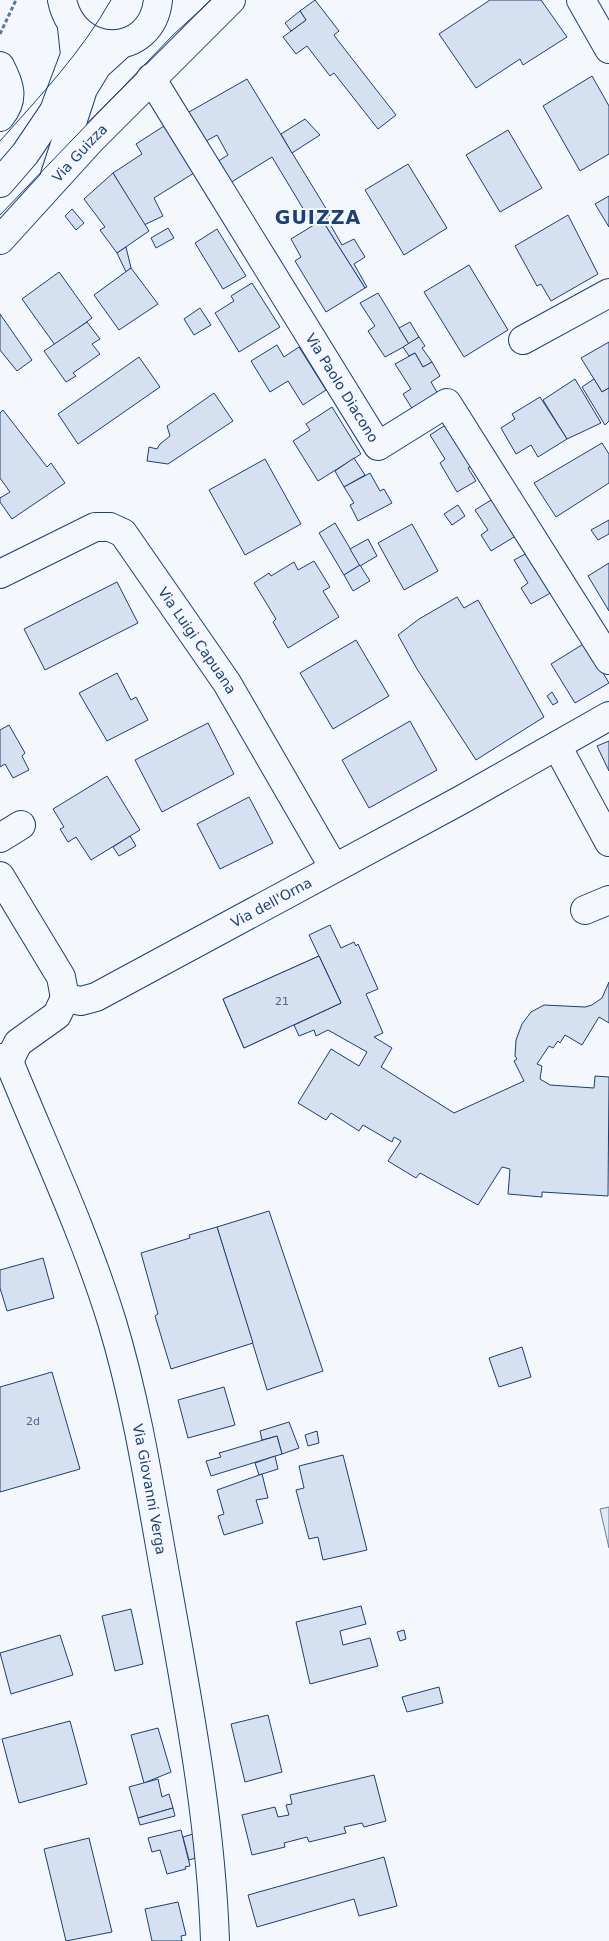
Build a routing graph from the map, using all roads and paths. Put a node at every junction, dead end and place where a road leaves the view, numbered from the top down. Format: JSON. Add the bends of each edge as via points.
{"nodes":[{"id":1,"x":16,"y":0,"type":"edge"},
{"id":2,"x":62,"y":0,"type":"edge"},
{"id":3,"x":158,"y":0,"type":"edge"},
{"id":4,"x":231,"y":0,"type":"edge"},
{"id":5,"x":581,"y":0,"type":"edge"},
{"id":6,"x":72,"y":27,"type":"junction"},
{"id":7,"x":0,"y":34,"type":"edge"},
{"id":8,"x":128,"y":41,"type":"junction"},
{"id":9,"x":180,"y":49,"type":"junction"},
{"id":10,"x":609,"y":49,"type":"edge"},
{"id":11,"x":0,"y":66,"type":"edge"},
{"id":12,"x":155,"y":73,"type":"junction"},
{"id":13,"x":5,"y":112,"type":"edge"},
{"id":14,"x":54,"y":181,"type":"junction"},
{"id":15,"x":0,"y":182,"type":"edge"},
{"id":16,"x":0,"y":240,"type":"edge"},
{"id":17,"x":609,"y":292,"type":"edge"},
{"id":18,"x":524,"y":340,"type":"dead end"},
{"id":19,"x":0,"y":574,"type":"edge"},
{"id":20,"x":609,"y":660,"type":"edge"},
{"id":21,"x":609,"y":716,"type":"edge"},
{"id":22,"x":557,"y":746,"type":"junction"},
{"id":23,"x":609,"y":842,"type":"edge"},
{"id":24,"x":334,"y":868,"type":"junction"},
{"id":25,"x":0,"y":876,"type":"edge"},
{"id":26,"x":65,"y":998,"type":"junction"},
{"id":27,"x":5,"y":1057,"type":"edge"},
{"id":28,"x":215,"y":1941,"type":"edge"}],
"edges":[{"from":1,"to":7,"type":"path"},
{"from":2,"to":6,"type":"street"},
{"from":3,"to":8,"type":"street","via":[[152,20],[144,31]]},
{"from":4,"to":9,"type":"street","name":"Via Guizza"},
{"from":5,"to":10,"type":"street"},
{"from":6,"to":8,"type":"street","via":[[99,44]]},
{"from":6,"to":15,"type":"street","via":[[74,55],[54,110],[42,131]]},
{"from":8,"to":9,"type":"street","via":[[145,39]]},
{"from":8,"to":14,"type":"street","via":[[97,66],[83,89]]},
{"from":9,"to":12,"type":"street","name":"Via Guizza"},
{"from":11,"to":13,"type":"street","via":[[10,93]]},
{"from":12,"to":14,"type":"street","name":"Via Guizza"},
{"from":12,"to":20,"type":"street","name":"Via Paolo Diacono","via":[[378,446],[447,404]]},
{"from":14,"to":16,"type":"street","name":"Via Guizza"},
{"from":17,"to":18,"type":"street"},
{"from":19,"to":24,"type":"street","name":"Via Luigi Capuana","via":[[95,527],[110,527],[123,533],[227,683]]},
{"from":21,"to":22,"type":"street","name":"Via dell'Orna"},
{"from":22,"to":23,"type":"street"},
{"from":22,"to":24,"type":"street","name":"Via dell'Orna"},
{"from":24,"to":26,"type":"street","name":"Via dell'Orna","via":[[96,997],[81,1001]]},
{"from":25,"to":26,"type":"street","via":[[61,977]]},
{"from":26,"to":27,"type":"street","via":[[58,1015],[18,1043]]},
{"from":27,"to":28,"type":"street","name":"Via Giovanni Verga","via":[[80,1232],[109,1313],[136,1410],[204,1798]]}]}
